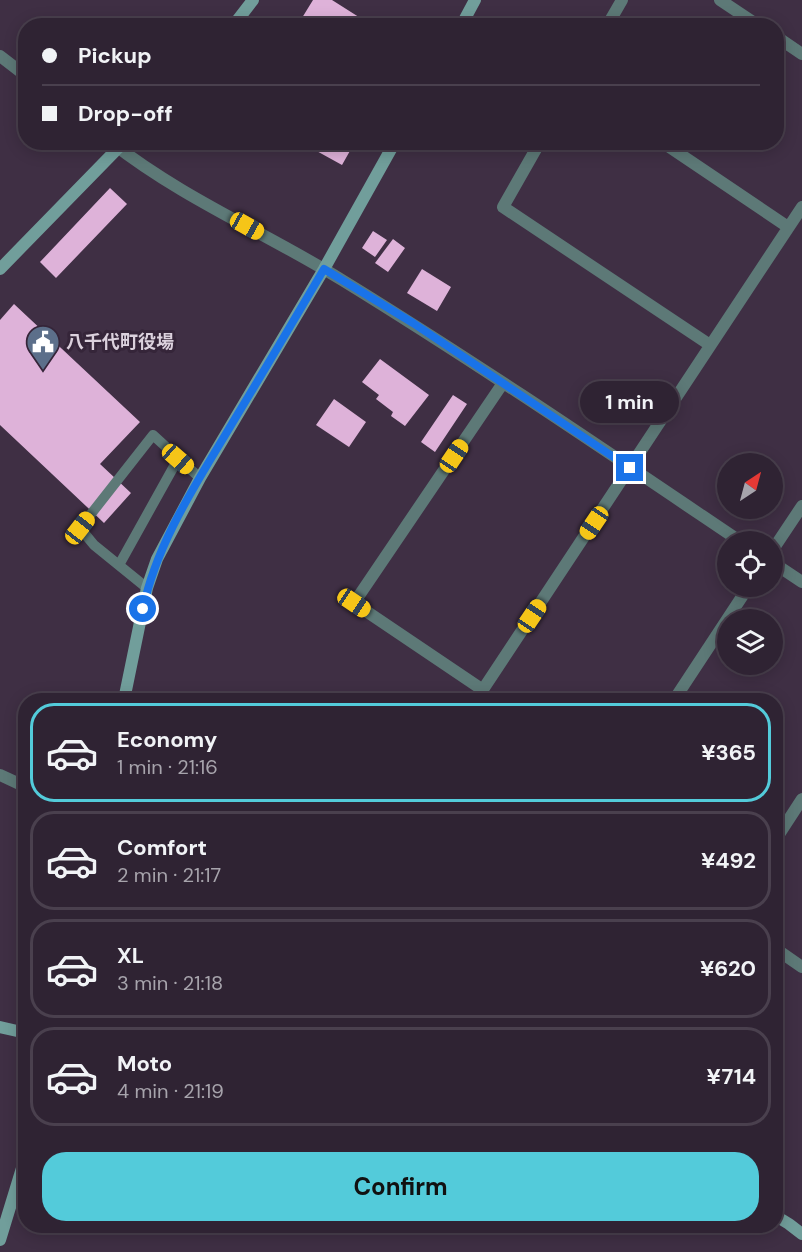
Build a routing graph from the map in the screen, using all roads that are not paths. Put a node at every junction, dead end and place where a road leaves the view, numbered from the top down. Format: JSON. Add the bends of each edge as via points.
{"nodes":[{"id":1,"x":253,"y":0,"type":"edge"},
{"id":2,"x":475,"y":0,"type":"edge"},
{"id":3,"x":622,"y":0,"type":"edge"},
{"id":4,"x":720,"y":0,"type":"edge"},
{"id":5,"x":239,"y":18,"type":"edge"},
{"id":6,"x":465,"y":18,"type":"edge"},
{"id":7,"x":612,"y":18,"type":"edge"},
{"id":8,"x":747,"y":18,"type":"edge"},
{"id":9,"x":784,"y":42,"type":"edge"},
{"id":10,"x":802,"y":54,"type":"edge"},
{"id":11,"x":0,"y":56,"type":"edge"},
{"id":12,"x":18,"y":70,"type":"edge"},
{"id":13,"x":112,"y":150,"type":"edge"},
{"id":14,"x":126,"y":150,"type":"edge"},
{"id":15,"x":391,"y":150,"type":"edge"},
{"id":16,"x":535,"y":150,"type":"edge"},
{"id":17,"x":674,"y":150,"type":"edge"},
{"id":18,"x":802,"y":207,"type":"edge"},
{"id":19,"x":788,"y":227,"type":"junction"},
{"id":20,"x":0,"y":269,"type":"edge"},
{"id":21,"x":324,"y":269,"type":"junction"},
{"id":22,"x":710,"y":345,"type":"junction"},
{"id":23,"x":503,"y":383,"type":"junction"},
{"id":24,"x":178,"y":459,"type":"junction"},
{"id":25,"x":630,"y":468,"type":"junction"},
{"id":26,"x":200,"y":478,"type":"junction"},
{"id":27,"x":802,"y":506,"type":"edge"},
{"id":28,"x":724,"y":531,"type":"edge"},
{"id":29,"x":783,"y":534,"type":"edge"},
{"id":30,"x":119,"y":565,"type":"junction"},
{"id":31,"x":783,"y":569,"type":"edge"},
{"id":32,"x":802,"y":582,"type":"edge"},
{"id":33,"x":147,"y":588,"type":"junction"},
{"id":34,"x":742,"y":597,"type":"edge"},
{"id":35,"x":483,"y":690,"type":"junction"},
{"id":36,"x":125,"y":693,"type":"edge"},
{"id":37,"x":481,"y":693,"type":"edge"},
{"id":38,"x":679,"y":693,"type":"edge"},
{"id":39,"x":0,"y":776,"type":"edge"},
{"id":40,"x":18,"y":784,"type":"edge"},
{"id":41,"x":802,"y":799,"type":"edge"},
{"id":42,"x":783,"y":828,"type":"edge"},
{"id":43,"x":783,"y":954,"type":"edge"},
{"id":44,"x":802,"y":967,"type":"edge"},
{"id":45,"x":0,"y":1027,"type":"edge"},
{"id":46,"x":18,"y":1031,"type":"edge"},
{"id":47,"x":18,"y":1181,"type":"edge"},
{"id":48,"x":783,"y":1221,"type":"edge"},
{"id":49,"x":802,"y":1234,"type":"edge"},
{"id":50,"x":0,"y":1240,"type":"edge"}],
"edges":[{"from":1,"to":5,"type":"street"},
{"from":2,"to":6,"type":"street"},
{"from":3,"to":7,"type":"street"},
{"from":4,"to":8,"type":"street"},
{"from":9,"to":10,"type":"street"},
{"from":11,"to":12,"type":"street"},
{"from":13,"to":20,"type":"street"},
{"from":14,"to":21,"type":"street","via":[[170,184]]},
{"from":15,"to":21,"type":"street"},
{"from":16,"to":22,"type":"street","via":[[503,207]]},
{"from":17,"to":19,"type":"street"},
{"from":18,"to":19,"type":"street"},
{"from":19,"to":22,"type":"street"},
{"from":21,"to":23,"type":"street"},
{"from":21,"to":26,"type":"street"},
{"from":22,"to":25,"type":"street"},
{"from":23,"to":25,"type":"street"},
{"from":23,"to":35,"type":"street","via":[[354,603]]},
{"from":24,"to":26,"type":"lane"},
{"from":24,"to":30,"type":"lane"},
{"from":24,"to":30,"type":"lane","via":[[153,435],[80,528]]},
{"from":25,"to":28,"type":"street"},
{"from":25,"to":35,"type":"street"},
{"from":26,"to":33,"type":"street","via":[[157,559]]},
{"from":27,"to":29,"type":"street"},
{"from":30,"to":33,"type":"lane"},
{"from":31,"to":32,"type":"street"},
{"from":33,"to":36,"type":"street"},
{"from":34,"to":38,"type":"street"},
{"from":35,"to":37,"type":"street"},
{"from":39,"to":40,"type":"street"},
{"from":41,"to":42,"type":"street"},
{"from":43,"to":44,"type":"street"},
{"from":45,"to":46,"type":"street"},
{"from":47,"to":50,"type":"street"},
{"from":48,"to":49,"type":"street"}]}
